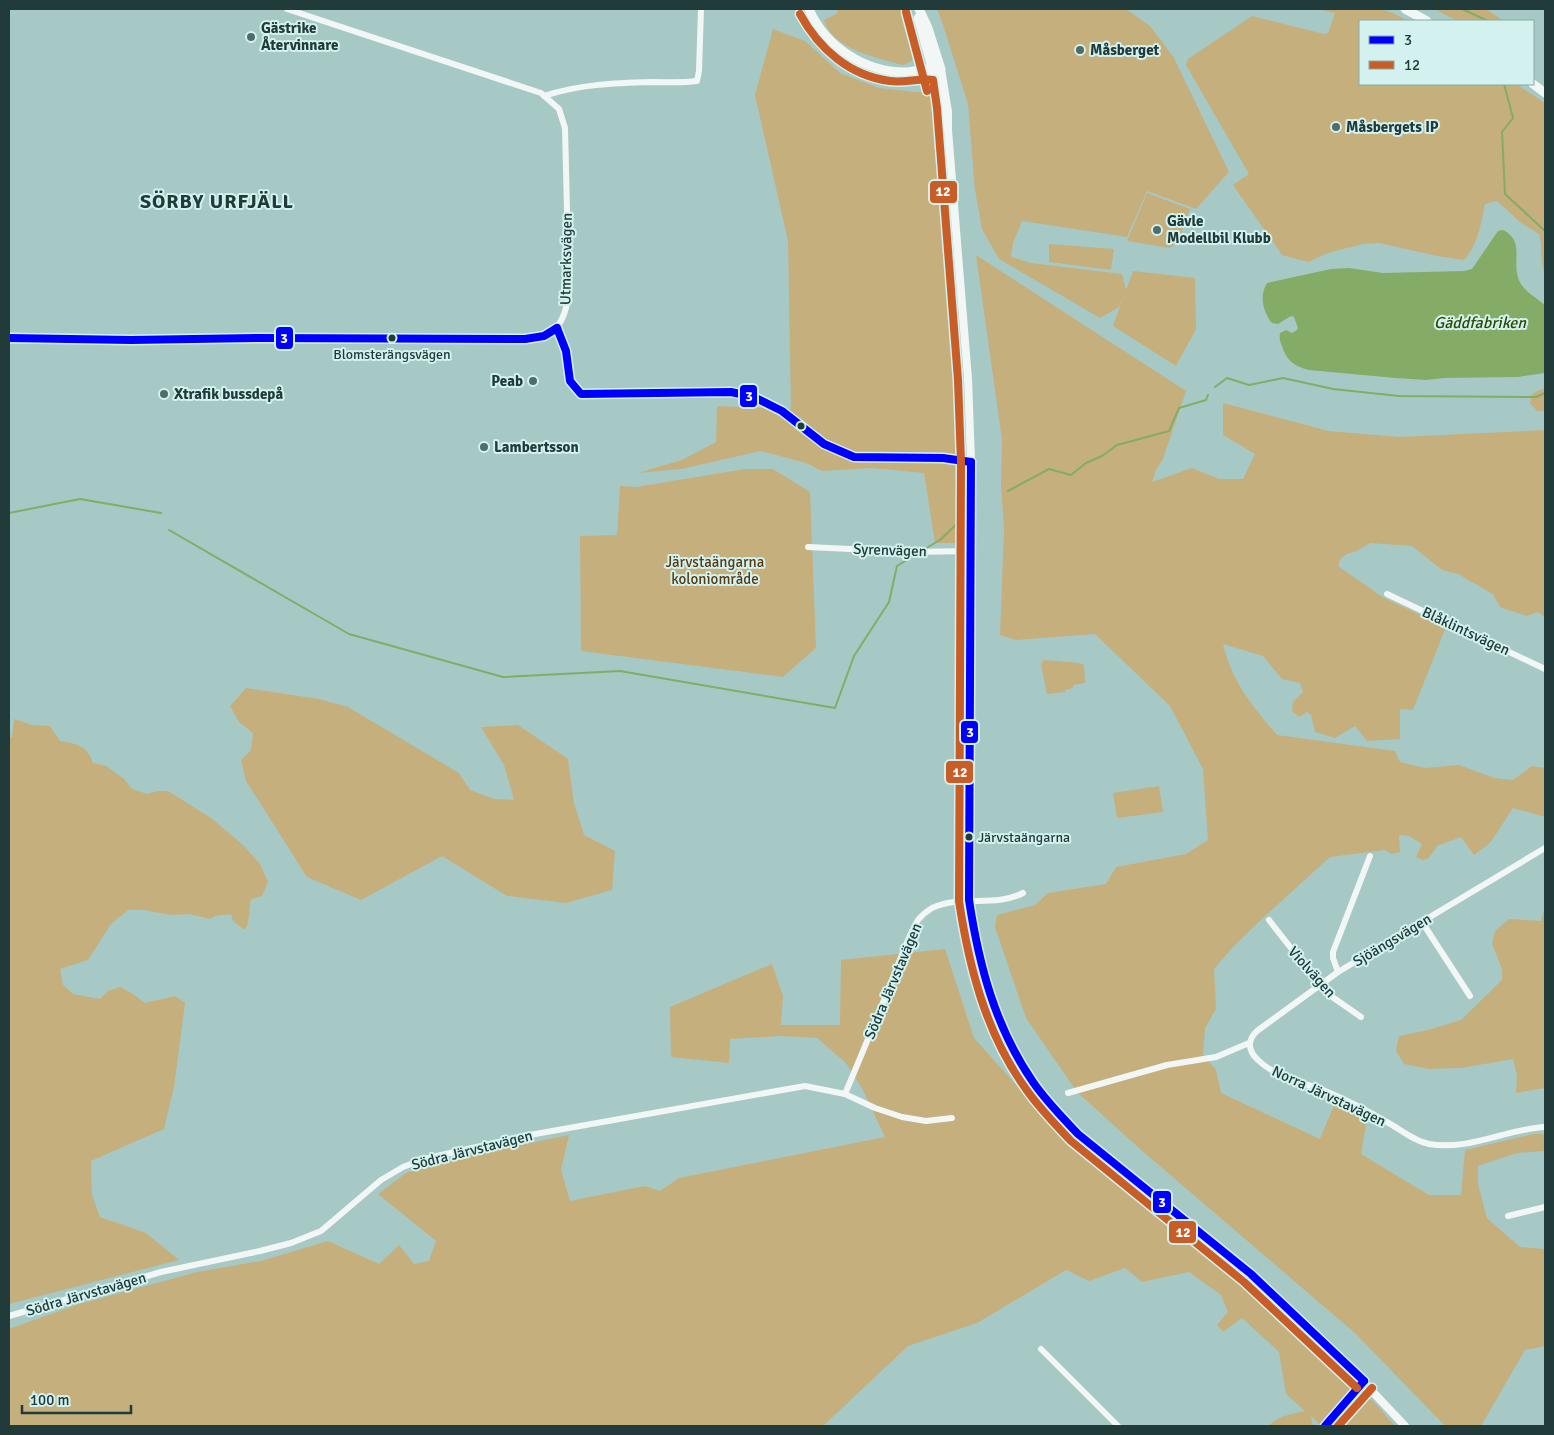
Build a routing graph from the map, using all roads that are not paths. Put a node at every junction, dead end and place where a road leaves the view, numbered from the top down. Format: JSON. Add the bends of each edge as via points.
{"nodes":[{"id":1,"x":287,"y":9,"type":"edge"},
{"id":2,"x":701,"y":9,"type":"edge"},
{"id":3,"x":802,"y":9,"type":"edge"},
{"id":4,"x":808,"y":9,"type":"edge"},
{"id":5,"x":917,"y":9,"type":"edge"},
{"id":6,"x":1405,"y":9,"type":"edge"},
{"id":7,"x":1425,"y":20,"type":"edge"},
{"id":8,"x":937,"y":70,"type":"junction"},
{"id":9,"x":1534,"y":85,"type":"edge"},
{"id":10,"x":1545,"y":93,"type":"edge"},
{"id":11,"x":544,"y":96,"type":"junction"},
{"id":12,"x":557,"y":328,"type":"junction"},
{"id":13,"x":9,"y":338,"type":"edge"},
{"id":14,"x":971,"y":462,"type":"junction"},
{"id":15,"x":808,"y":547,"type":"dead end"},
{"id":16,"x":972,"y":551,"type":"junction"},
{"id":17,"x":1387,"y":594,"type":"dead end"},
{"id":18,"x":1545,"y":669,"type":"edge"},
{"id":19,"x":1545,"y":848,"type":"edge"},
{"id":20,"x":1370,"y":856,"type":"dead end"},
{"id":21,"x":1023,"y":893,"type":"dead end"},
{"id":22,"x":969,"y":900,"type":"junction"},
{"id":23,"x":1269,"y":920,"type":"dead end"},
{"id":24,"x":1422,"y":922,"type":"junction"},
{"id":25,"x":1338,"y":972,"type":"junction"},
{"id":26,"x":1319,"y":984,"type":"junction"},
{"id":27,"x":1470,"y":996,"type":"dead end"},
{"id":28,"x":1360,"y":1017,"type":"dead end"},
{"id":29,"x":1250,"y":1043,"type":"junction"},
{"id":30,"x":1068,"y":1092,"type":"dead end"},
{"id":31,"x":845,"y":1094,"type":"junction"},
{"id":32,"x":952,"y":1118,"type":"dead end"},
{"id":33,"x":1545,"y":1127,"type":"edge"},
{"id":34,"x":1545,"y":1207,"type":"edge"},
{"id":35,"x":1508,"y":1216,"type":"dead end"},
{"id":36,"x":9,"y":1316,"type":"edge"},
{"id":37,"x":1041,"y":1349,"type":"dead end"},
{"id":38,"x":1364,"y":1381,"type":"junction"},
{"id":39,"x":1118,"y":1426,"type":"edge"},
{"id":40,"x":1325,"y":1426,"type":"edge"},
{"id":41,"x":1405,"y":1426,"type":"edge"}],
"edges":[{"from":1,"to":11,"type":"street","name":"Utmarksvägen"},
{"from":2,"to":11,"type":"street","via":[[696,82],[593,84]]},
{"from":3,"to":8,"type":"main road","via":[[822,40],[862,69],[885,76],[909,78],[923,77]]},
{"from":4,"to":8,"type":"main road","via":[[826,37],[853,58],[885,70]]},
{"from":5,"to":8,"type":"main road"},
{"from":6,"to":7,"type":"main road"},
{"from":8,"to":14,"type":"street","via":[[942,112],[948,130],[956,222]]},
{"from":9,"to":10,"type":"main road"},
{"from":11,"to":12,"type":"street","name":"Utmarksvägen","via":[[559,109],[566,128],[569,293],[566,312]]},
{"from":12,"to":13,"type":"street","via":[[544,336],[526,339]]},
{"from":12,"to":14,"type":"street","via":[[565,345],[568,375],[574,389],[581,394],[731,392],[754,396],[782,411],[824,444],[854,457],[943,458]]},
{"from":14,"to":16,"type":"street"},
{"from":15,"to":16,"type":"street","name":"Syrenvägen"},
{"from":16,"to":22,"type":"street"},
{"from":17,"to":18,"type":"street","name":"Blåklintsvägen"},
{"from":19,"to":24,"type":"street","name":"Sjöängsvägen"},
{"from":20,"to":25,"type":"street","via":[[1334,952]]},
{"from":21,"to":22,"type":"street","name":"Södra Järvstavägen","via":[[999,900]]},
{"from":22,"to":31,"type":"street","name":"Södra Järvstavägen","via":[[937,906],[917,921]]},
{"from":22,"to":38,"type":"street","via":[[978,959],[996,1017],[1022,1067],[1049,1103],[1090,1145],[1213,1242]]},
{"from":23,"to":26,"type":"street","name":"Violvägen"},
{"from":24,"to":25,"type":"street","name":"Sjöängsvägen"},
{"from":24,"to":27,"type":"street"},
{"from":25,"to":26,"type":"street","name":"Sjöängsvägen"},
{"from":26,"to":28,"type":"street","name":"Violvägen"},
{"from":26,"to":29,"type":"street","name":"Sjöängsvägen","via":[[1257,1031],[1250,1038]]},
{"from":29,"to":30,"type":"street","via":[[1216,1057],[1167,1065]]},
{"from":29,"to":33,"type":"street","name":"Norra Järvstavägen","via":[[1250,1049],[1258,1060],[1274,1071],[1350,1102],[1426,1143],[1461,1145]]},
{"from":31,"to":32,"type":"street","name":"Södra Järvstavägen","via":[[902,1117],[926,1121]]},
{"from":31,"to":36,"type":"street","name":"Södra Järvstavägen","via":[[805,1086],[524,1136],[442,1154],[404,1167],[381,1180],[321,1231],[291,1243],[161,1272]]},
{"from":34,"to":35,"type":"street"},
{"from":37,"to":39,"type":"street"},
{"from":38,"to":40,"type":"street"},
{"from":38,"to":41,"type":"street"}]}
